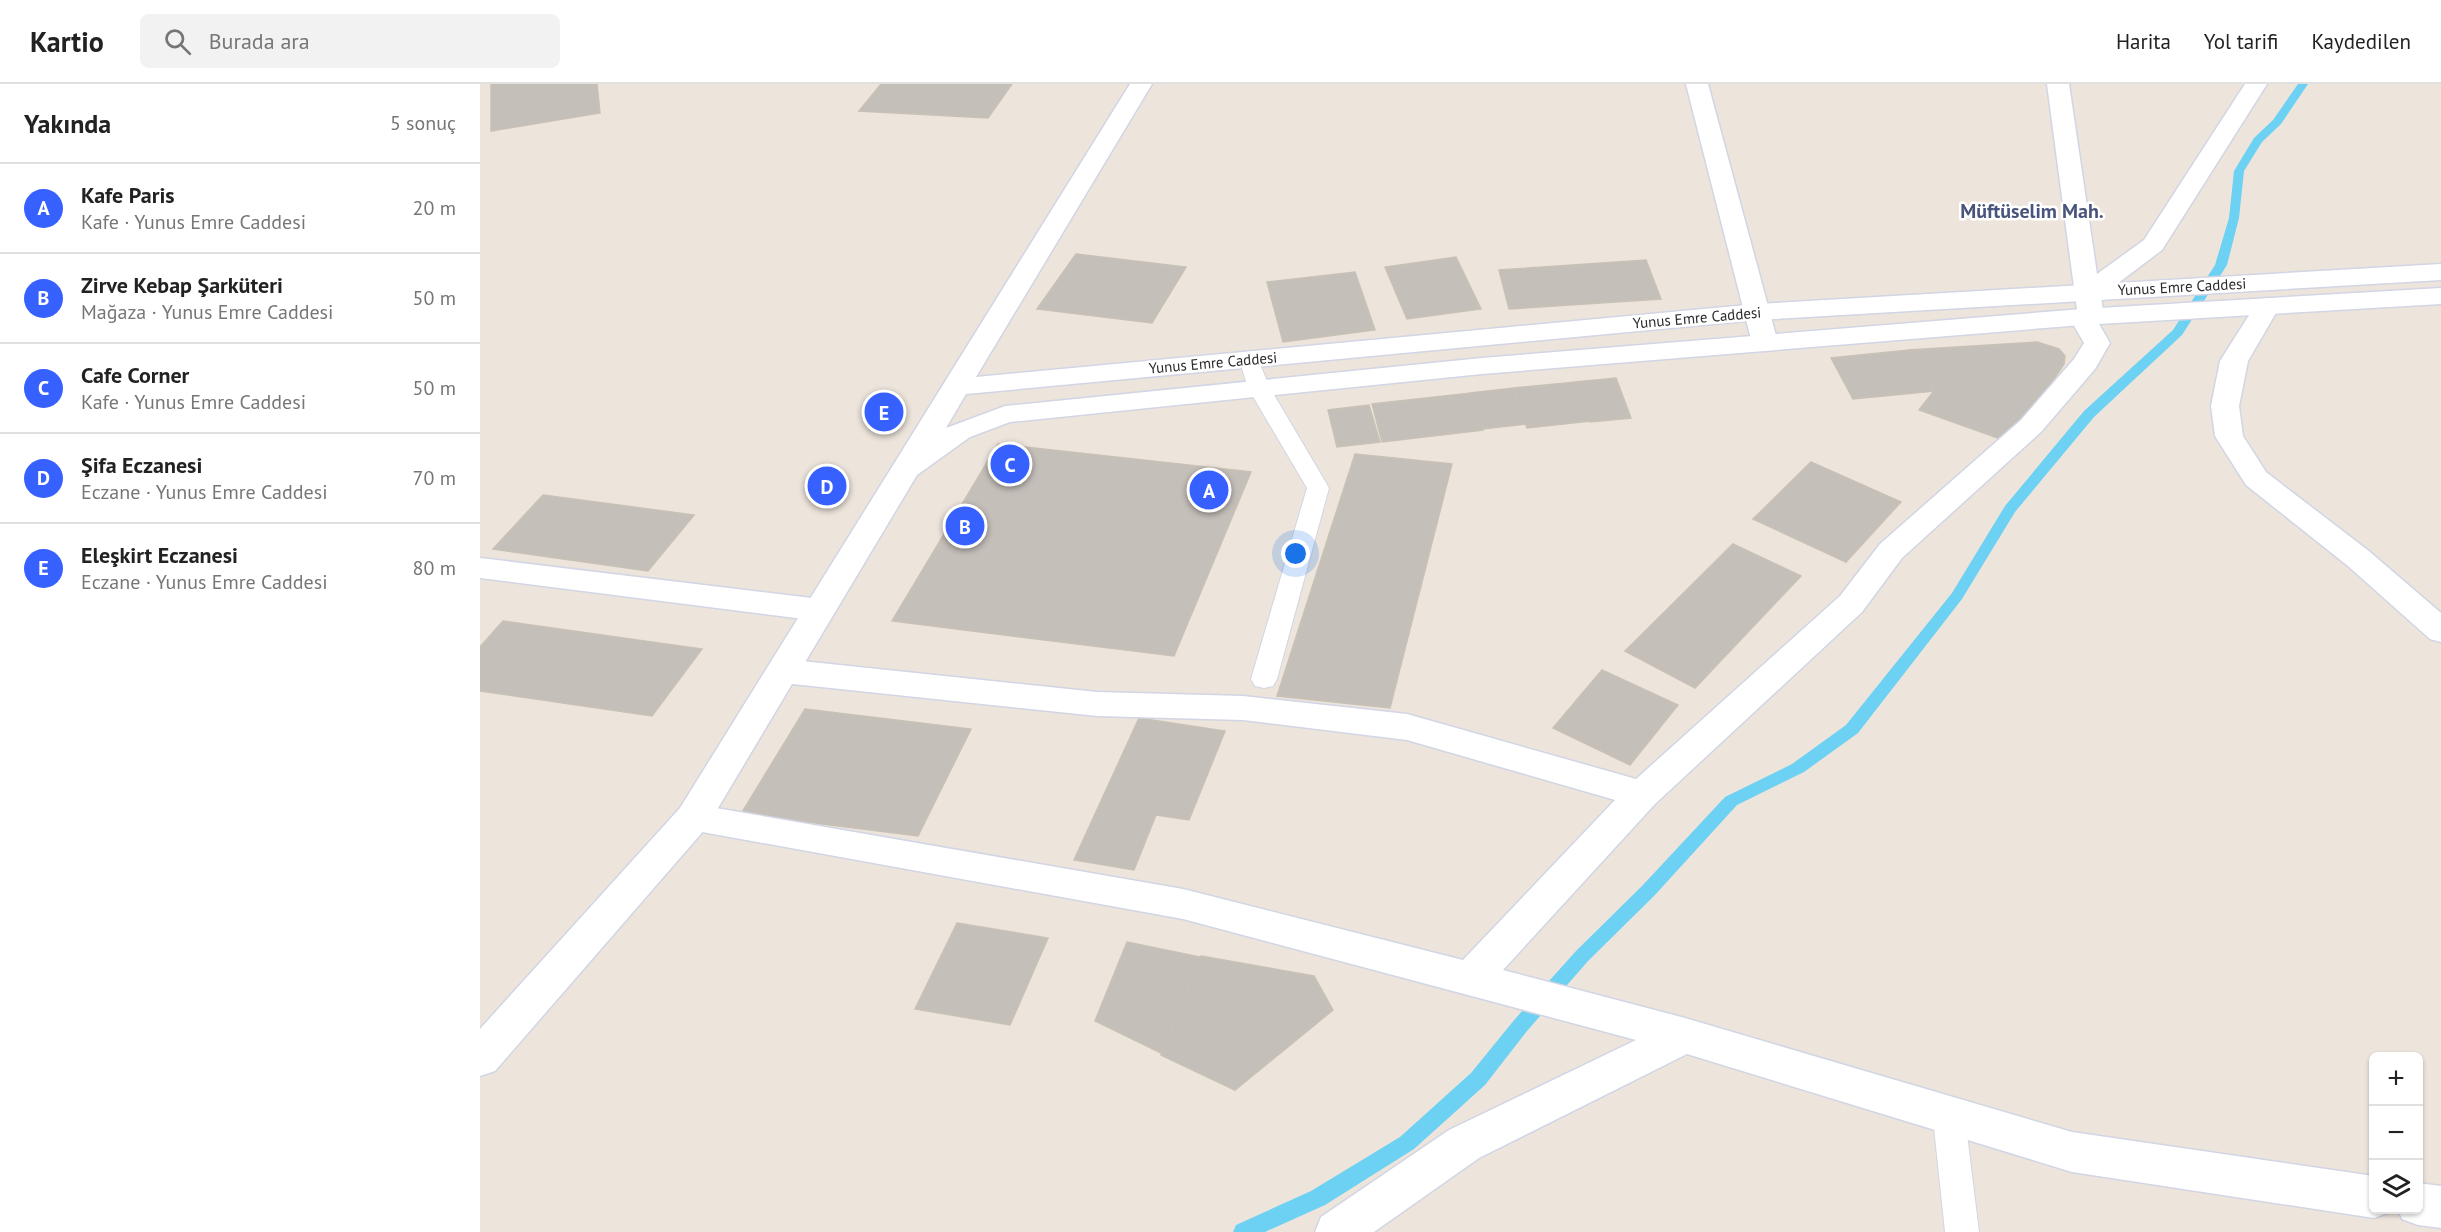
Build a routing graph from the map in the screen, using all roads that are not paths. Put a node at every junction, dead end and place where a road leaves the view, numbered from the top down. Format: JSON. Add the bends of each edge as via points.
{"nodes":[{"id":1,"x":1141,"y":84,"type":"edge"},
{"id":2,"x":1696,"y":84,"type":"edge"},
{"id":3,"x":2058,"y":84,"type":"edge"},
{"id":4,"x":2256,"y":84,"type":"edge"},
{"id":5,"x":2441,"y":272,"type":"edge"},
{"id":6,"x":2363,"y":277,"type":"junction"},
{"id":7,"x":2441,"y":296,"type":"edge"},
{"id":8,"x":2382,"y":300,"type":"junction"},
{"id":9,"x":2095,"y":307,"type":"junction"},
{"id":10,"x":2254,"y":307,"type":"junction"},
{"id":11,"x":1757,"y":312,"type":"junction"},
{"id":12,"x":1474,"y":339,"type":"junction"},
{"id":13,"x":1765,"y":343,"type":"junction"},
{"id":14,"x":1249,"y":359,"type":"junction"},
{"id":15,"x":1482,"y":366,"type":"junction"},
{"id":16,"x":956,"y":387,"type":"junction"},
{"id":17,"x":1259,"y":388,"type":"junction"},
{"id":18,"x":905,"y":470,"type":"junction"},
{"id":19,"x":480,"y":568,"type":"edge"},
{"id":20,"x":820,"y":610,"type":"junction"},
{"id":21,"x":2441,"y":631,"type":"edge"},
{"id":22,"x":783,"y":671,"type":"junction"},
{"id":23,"x":1264,"y":679,"type":"dead end"},
{"id":24,"x":1642,"y":794,"type":"junction"},
{"id":25,"x":693,"y":818,"type":"junction"},
{"id":26,"x":1489,"y":984,"type":"junction"},
{"id":27,"x":1685,"y":1036,"type":"junction"},
{"id":28,"x":480,"y":1058,"type":"edge"},
{"id":29,"x":1949,"y":1118,"type":"junction"},
{"id":30,"x":2369,"y":1196,"type":"edge"},
{"id":31,"x":2423,"y":1205,"type":"edge"},
{"id":32,"x":2441,"y":1208,"type":"edge"},
{"id":33,"x":1337,"y":1232,"type":"edge"},
{"id":34,"x":1962,"y":1232,"type":"edge"}],
"edges":[{"from":1,"to":16,"type":"street"},
{"from":2,"to":11,"type":"street"},
{"from":3,"to":9,"type":"street"},
{"from":4,"to":9,"type":"street","via":[[2153,245]]},
{"from":5,"to":6,"type":"street","name":"Yunus Emre Caddesi"},
{"from":6,"to":8,"type":"street"},
{"from":6,"to":9,"type":"street","name":"Yunus Emre Caddesi","via":[[2227,285]]},
{"from":7,"to":8,"type":"street"},
{"from":8,"to":10,"type":"street"},
{"from":9,"to":10,"type":"street"},
{"from":9,"to":11,"type":"street","name":"Yunus Emre Caddesi"},
{"from":9,"to":13,"type":"street","name":"Yunus Emre Caddesi"},
{"from":9,"to":24,"type":"street","via":[[2097,343],[2085,363],[2031,426],[1891,551],[1851,604]]},
{"from":10,"to":21,"type":"street","via":[[2234,361],[2225,406],[2229,436],[2256,478],[2359,559]]},
{"from":11,"to":12,"type":"street","name":"Yunus Emre Caddesi"},
{"from":11,"to":13,"type":"street"},
{"from":12,"to":14,"type":"street","name":"Yunus Emre Caddesi"},
{"from":12,"to":15,"type":"street"},
{"from":13,"to":15,"type":"street","name":"Yunus Emre Caddesi"},
{"from":14,"to":16,"type":"street","name":"Yunus Emre Caddesi"},
{"from":14,"to":17,"type":"lane"},
{"from":15,"to":17,"type":"street","name":"Yunus Emre Caddesi"},
{"from":16,"to":18,"type":"street"},
{"from":17,"to":18,"type":"street","name":"Yunus Emre Caddesi","via":[[1005,414],[960,431]]},
{"from":17,"to":23,"type":"lane","via":[[1318,488]]},
{"from":18,"to":20,"type":"street"},
{"from":19,"to":20,"type":"street"},
{"from":20,"to":22,"type":"street"},
{"from":22,"to":24,"type":"street","via":[[1097,704],[1243,708],[1407,727]]},
{"from":22,"to":25,"type":"street"},
{"from":24,"to":26,"type":"street"},
{"from":25,"to":26,"type":"street","via":[[1183,904]]},
{"from":25,"to":28,"type":"street"},
{"from":26,"to":27,"type":"street"},
{"from":27,"to":29,"type":"street"},
{"from":27,"to":33,"type":"street","via":[[1464,1144]]},
{"from":29,"to":30,"type":"street","via":[[2072,1152]]},
{"from":29,"to":34,"type":"lane"},
{"from":31,"to":32,"type":"street"}]}
